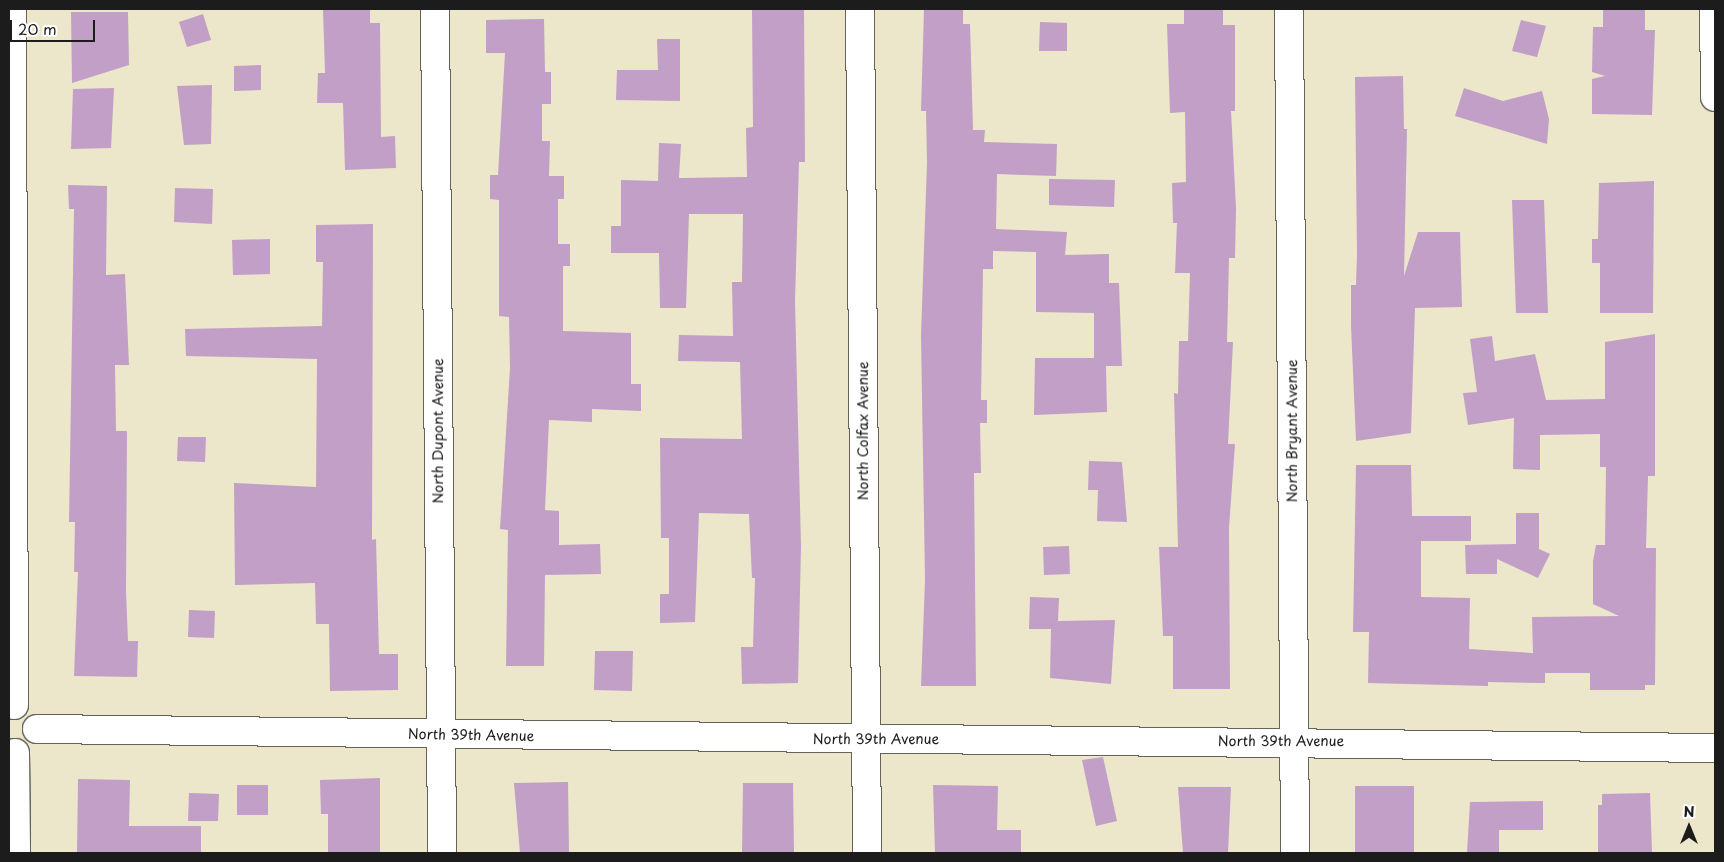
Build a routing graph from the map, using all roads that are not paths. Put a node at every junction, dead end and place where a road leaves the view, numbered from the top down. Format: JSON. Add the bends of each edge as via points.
{"nodes":[{"id":1,"x":12,"y":9,"type":"edge"},
{"id":2,"x":435,"y":9,"type":"edge"},
{"id":3,"x":860,"y":9,"type":"edge"},
{"id":4,"x":1289,"y":9,"type":"edge"},
{"id":5,"x":1714,"y":9,"type":"edge"},
{"id":6,"x":1715,"y":97,"type":"edge"},
{"id":7,"x":11,"y":705,"type":"edge"},
{"id":8,"x":38,"y":729,"type":"junction"},
{"id":9,"x":440,"y":735,"type":"junction"},
{"id":10,"x":866,"y":739,"type":"junction"},
{"id":11,"x":1294,"y":740,"type":"junction"},
{"id":12,"x":1715,"y":748,"type":"edge"},
{"id":13,"x":12,"y":752,"type":"edge"},
{"id":14,"x":16,"y":853,"type":"edge"},
{"id":15,"x":442,"y":853,"type":"edge"},
{"id":16,"x":867,"y":853,"type":"edge"},
{"id":17,"x":1295,"y":853,"type":"edge"}],
"edges":[{"from":1,"to":7,"type":"street"},
{"from":2,"to":9,"type":"street","name":"North Dupont Avenue"},
{"from":3,"to":10,"type":"street","name":"North Colfax Avenue"},
{"from":4,"to":11,"type":"street","name":"North Bryant Avenue"},
{"from":5,"to":6,"type":"street"},
{"from":7,"to":8,"type":"street","via":[[31,713]]},
{"from":8,"to":9,"type":"street","name":"North 39th Avenue"},
{"from":8,"to":13,"type":"street","via":[[31,745]]},
{"from":9,"to":10,"type":"street","name":"North 39th Avenue"},
{"from":9,"to":15,"type":"street","name":"North Dupont Avenue"},
{"from":10,"to":11,"type":"street","name":"North 39th Avenue"},
{"from":10,"to":16,"type":"street","name":"North Colfax Avenue"},
{"from":11,"to":12,"type":"street","name":"North 39th Avenue"},
{"from":11,"to":17,"type":"street","name":"North Bryant Avenue"},
{"from":13,"to":14,"type":"street"}]}
